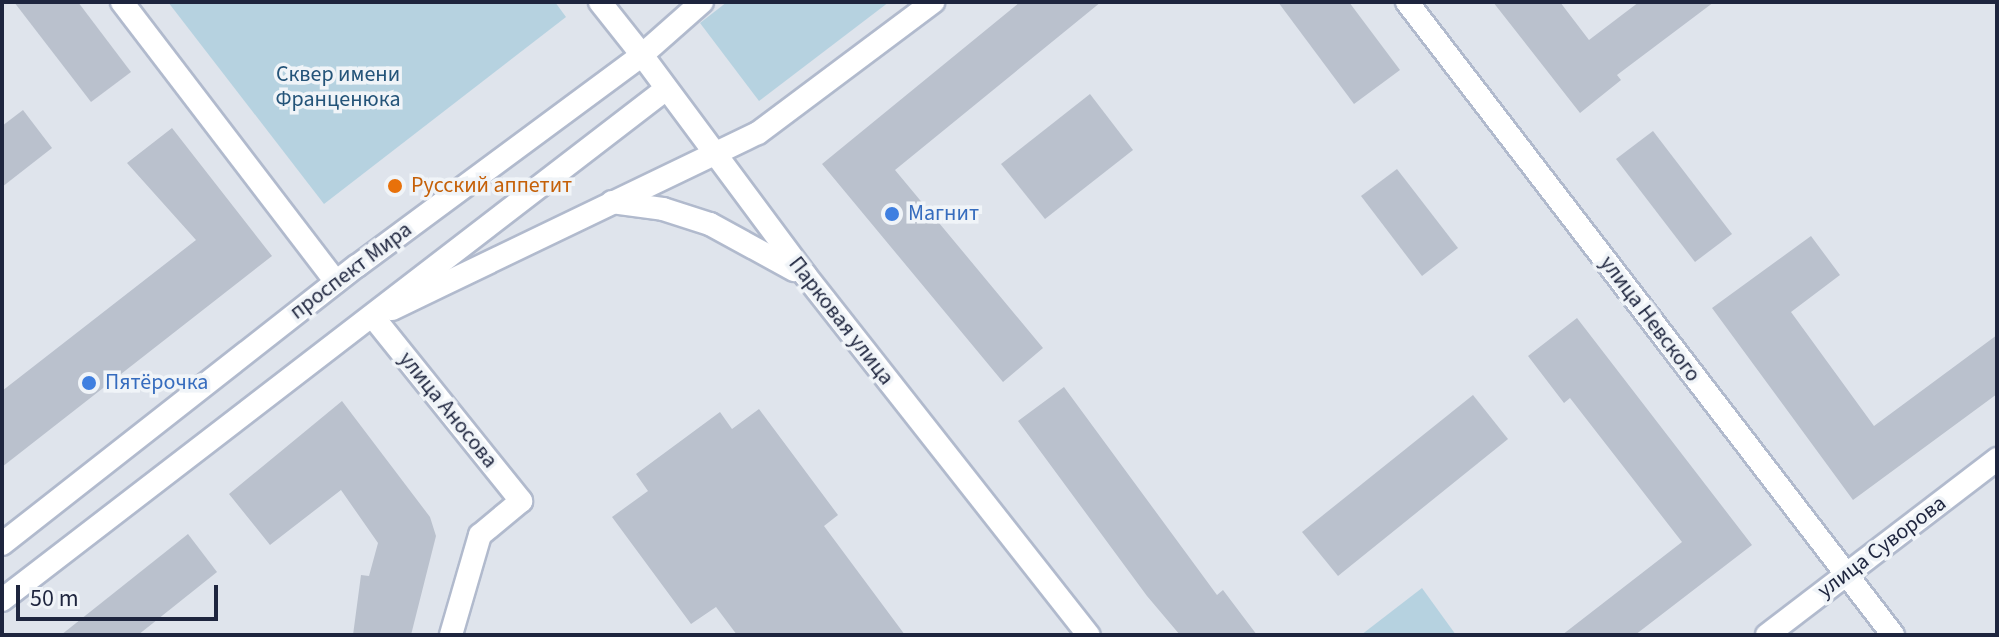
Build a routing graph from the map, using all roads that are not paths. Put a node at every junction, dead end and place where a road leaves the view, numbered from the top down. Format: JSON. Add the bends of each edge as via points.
{"nodes":[{"id":1,"x":122,"y":2,"type":"edge"},
{"id":2,"x":600,"y":2,"type":"edge"},
{"id":3,"x":702,"y":2,"type":"edge"},
{"id":4,"x":933,"y":2,"type":"edge"},
{"id":5,"x":1407,"y":2,"type":"edge"},
{"id":6,"x":642,"y":55,"type":"junction"},
{"id":7,"x":666,"y":89,"type":"junction"},
{"id":8,"x":712,"y":153,"type":"junction"},
{"id":9,"x":612,"y":202,"type":"junction"},
{"id":10,"x":806,"y":276,"type":"junction"},
{"id":11,"x":336,"y":282,"type":"junction"},
{"id":12,"x":374,"y":318,"type":"junction"},
{"id":13,"x":348,"y":331,"type":"junction"},
{"id":14,"x":1997,"y":459,"type":"edge"},
{"id":15,"x":2,"y":544,"type":"edge"},
{"id":16,"x":1846,"y":575,"type":"junction"},
{"id":17,"x":2,"y":600,"type":"edge"},
{"id":18,"x":451,"y":635,"type":"edge"},
{"id":19,"x":1088,"y":635,"type":"edge"},
{"id":20,"x":1767,"y":635,"type":"edge"},
{"id":21,"x":1893,"y":635,"type":"edge"}],
"edges":[{"from":1,"to":11,"type":"main road"},
{"from":2,"to":6,"type":"main road","name":"Парковая улица"},
{"from":3,"to":6,"type":"main road","name":"проспект Мира"},
{"from":4,"to":8,"type":"main road","name":"проспект Мира","via":[[758,133]]},
{"from":5,"to":16,"type":"main road","name":"улица Невского"},
{"from":6,"to":7,"type":"main road","name":"Парковая улица"},
{"from":6,"to":11,"type":"main road","name":"проспект Мира"},
{"from":7,"to":8,"type":"main road","name":"Парковая улица"},
{"from":7,"to":13,"type":"main road","name":"проспект Мира"},
{"from":8,"to":9,"type":"main road","name":"проспект Мира"},
{"from":8,"to":10,"type":"main road","name":"Парковая улица"},
{"from":9,"to":10,"type":"main road","via":[[663,209],[710,224]]},
{"from":9,"to":12,"type":"main road","name":"проспект Мира"},
{"from":10,"to":19,"type":"main road","name":"Парковая улица"},
{"from":11,"to":15,"type":"main road","name":"проспект Мира"},
{"from":12,"to":13,"type":"main road","name":"проспект Мира"},
{"from":12,"to":18,"type":"main road","name":"улица Аносова","via":[[521,501],[480,535]]},
{"from":13,"to":17,"type":"main road","name":"проспект Мира"},
{"from":14,"to":16,"type":"main road","name":"улица Суворова"},
{"from":16,"to":20,"type":"main road","name":"улица Суворова"},
{"from":16,"to":21,"type":"main road","name":"улица Невского"}]}
